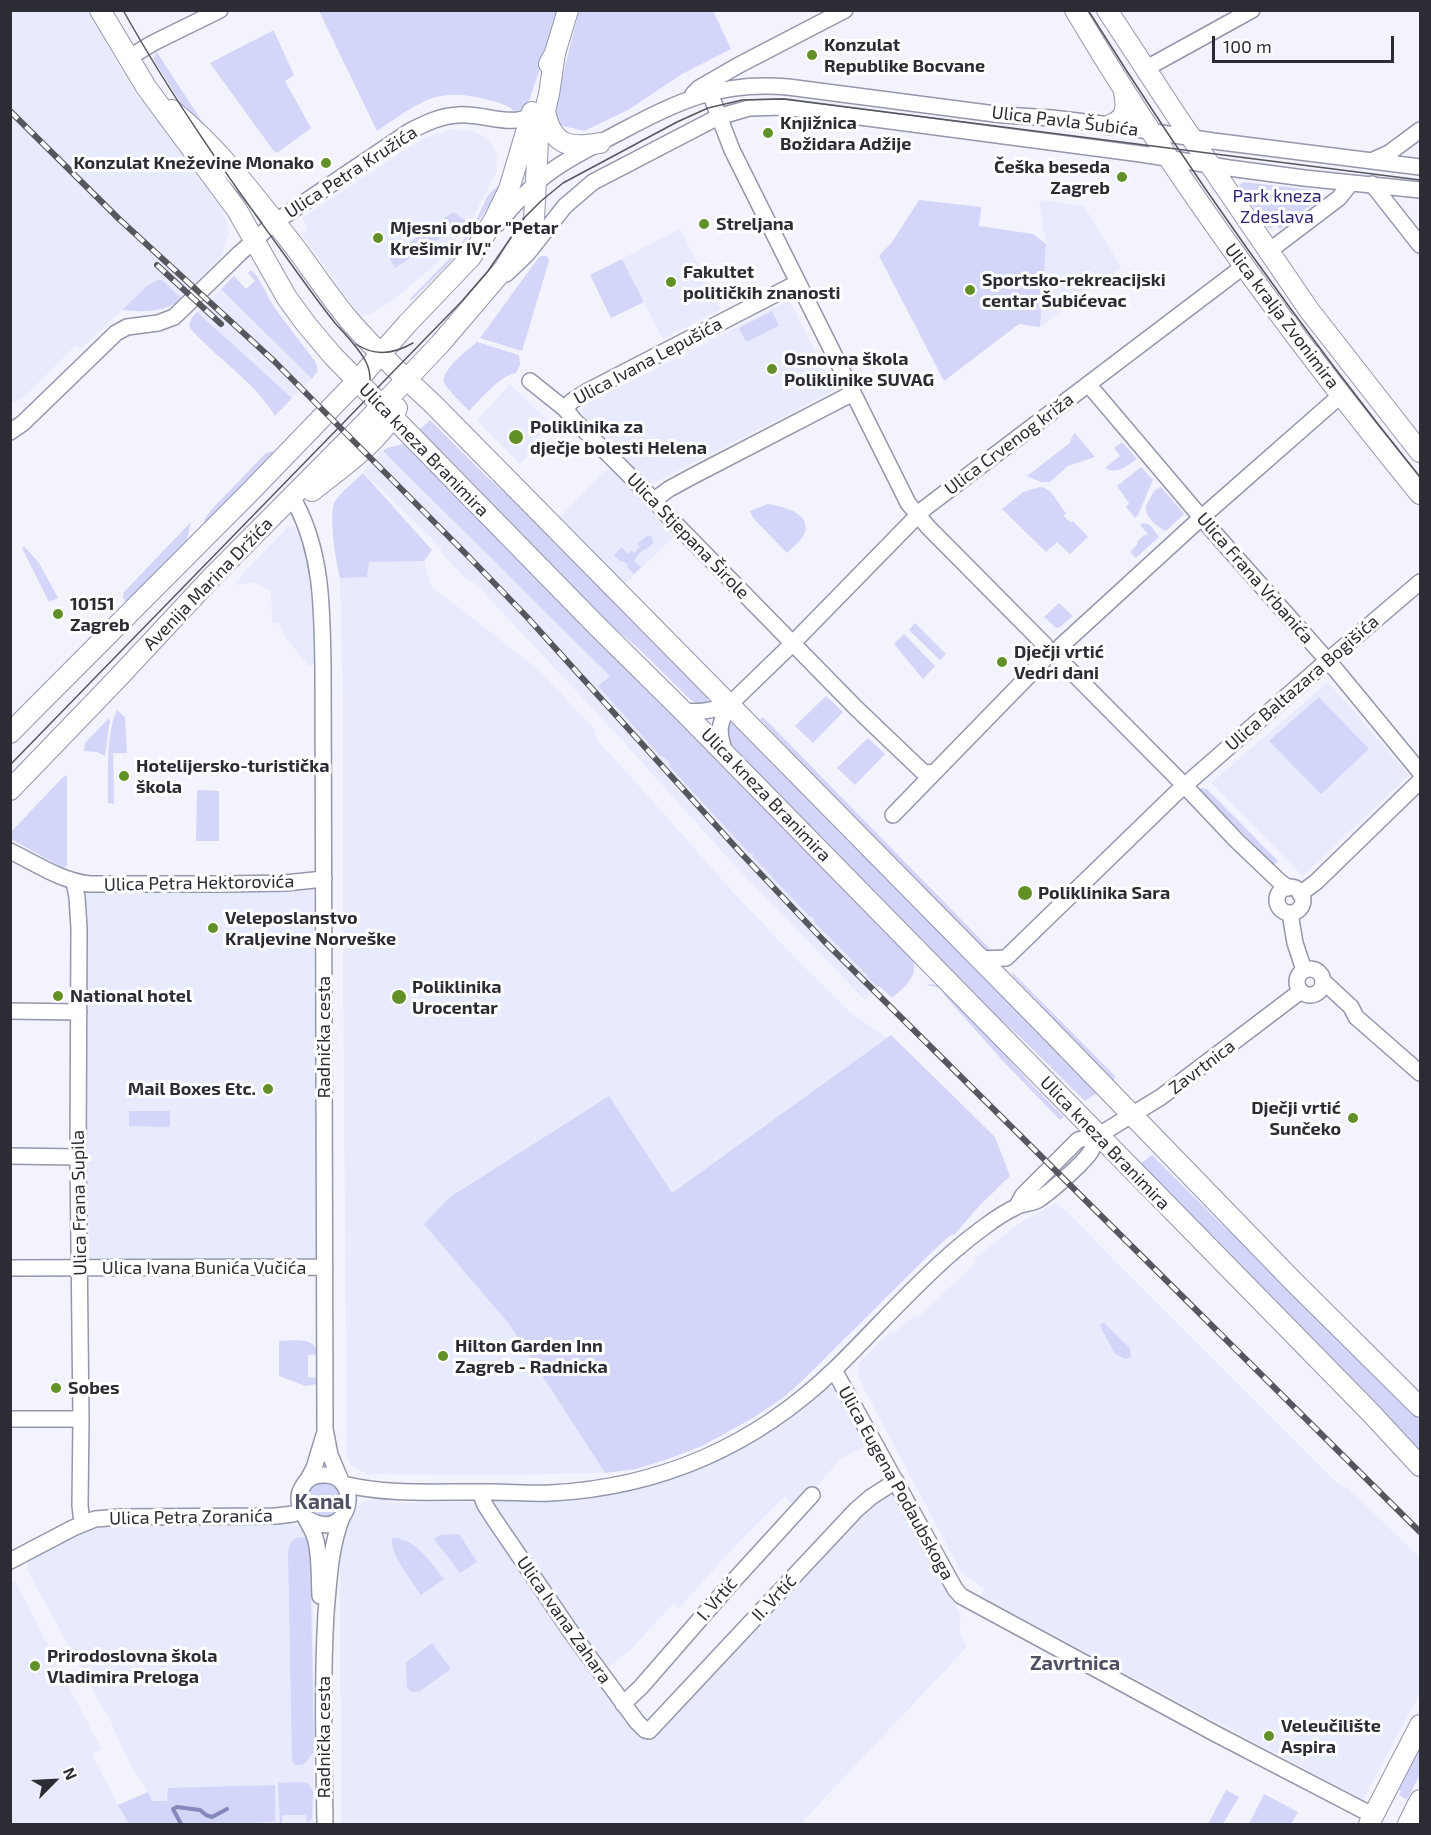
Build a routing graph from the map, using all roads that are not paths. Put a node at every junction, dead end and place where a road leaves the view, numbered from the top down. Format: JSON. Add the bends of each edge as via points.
{"nodes":[{"id":1,"x":100,"y":10,"type":"edge"},
{"id":2,"x":220,"y":10,"type":"edge"},
{"id":3,"x":568,"y":10,"type":"edge"},
{"id":4,"x":845,"y":10,"type":"edge"},
{"id":5,"x":1075,"y":10,"type":"edge"},
{"id":6,"x":1252,"y":10,"type":"edge"},
{"id":7,"x":1115,"y":13,"type":"edge"},
{"id":8,"x":128,"y":58,"type":"junction"},
{"id":9,"x":1147,"y":71,"type":"junction"},
{"id":10,"x":1124,"y":92,"type":"junction"},
{"id":11,"x":151,"y":93,"type":"junction"},
{"id":12,"x":710,"y":93,"type":"junction"},
{"id":13,"x":688,"y":98,"type":"junction"},
{"id":14,"x":538,"y":112,"type":"junction"},
{"id":15,"x":718,"y":117,"type":"junction"},
{"id":16,"x":1110,"y":125,"type":"junction"},
{"id":17,"x":1420,"y":130,"type":"edge"},
{"id":18,"x":1150,"y":131,"type":"junction"},
{"id":19,"x":1191,"y":138,"type":"junction"},
{"id":20,"x":600,"y":143,"type":"junction"},
{"id":21,"x":1168,"y":158,"type":"junction"},
{"id":22,"x":1371,"y":161,"type":"junction"},
{"id":23,"x":1211,"y":165,"type":"junction"},
{"id":24,"x":1420,"y":167,"type":"edge"},
{"id":25,"x":1351,"y":183,"type":"junction"},
{"id":26,"x":536,"y":184,"type":"junction"},
{"id":27,"x":1372,"y":184,"type":"junction"},
{"id":28,"x":1420,"y":190,"type":"edge"},
{"id":29,"x":275,"y":222,"type":"junction"},
{"id":30,"x":255,"y":240,"type":"junction"},
{"id":31,"x":483,"y":240,"type":"junction"},
{"id":32,"x":1420,"y":245,"type":"edge"},
{"id":33,"x":1269,"y":251,"type":"junction"},
{"id":34,"x":1244,"y":266,"type":"junction"},
{"id":35,"x":797,"y":282,"type":"junction"},
{"id":36,"x":492,"y":285,"type":"junction"},
{"id":37,"x":381,"y":354,"type":"junction"},
{"id":38,"x":406,"y":379,"type":"junction"},
{"id":39,"x":357,"y":381,"type":"junction"},
{"id":40,"x":530,"y":381,"type":"dead end"},
{"id":41,"x":1088,"y":384,"type":"junction"},
{"id":42,"x":853,"y":393,"type":"junction"},
{"id":43,"x":1341,"y":396,"type":"junction"},
{"id":44,"x":565,"y":409,"type":"junction"},
{"id":45,"x":387,"y":412,"type":"junction"},
{"id":46,"x":10,"y":432,"type":"edge"},
{"id":47,"x":1420,"y":452,"type":"edge"},
{"id":48,"x":1420,"y":494,"type":"edge"},
{"id":49,"x":654,"y":500,"type":"junction"},
{"id":50,"x":296,"y":504,"type":"junction"},
{"id":51,"x":917,"y":515,"type":"junction"},
{"id":52,"x":1202,"y":517,"type":"junction"},
{"id":53,"x":262,"y":525,"type":"junction"},
{"id":54,"x":1420,"y":582,"type":"edge"},
{"id":55,"x":793,"y":643,"type":"junction"},
{"id":56,"x":1045,"y":645,"type":"junction"},
{"id":57,"x":1061,"y":654,"type":"junction"},
{"id":58,"x":1043,"y":661,"type":"junction"},
{"id":59,"x":1327,"y":661,"type":"junction"},
{"id":60,"x":729,"y":705,"type":"junction"},
{"id":61,"x":683,"y":711,"type":"junction"},
{"id":62,"x":10,"y":733,"type":"edge"},
{"id":63,"x":725,"y":754,"type":"junction"},
{"id":64,"x":935,"y":772,"type":"junction"},
{"id":65,"x":1420,"y":772,"type":"edge"},
{"id":66,"x":1420,"y":781,"type":"edge"},
{"id":67,"x":1185,"y":786,"type":"junction"},
{"id":68,"x":10,"y":790,"type":"edge"},
{"id":69,"x":893,"y":815,"type":"dead end"},
{"id":70,"x":10,"y":851,"type":"edge"},
{"id":71,"x":324,"y":879,"type":"junction"},
{"id":72,"x":74,"y":882,"type":"junction"},
{"id":73,"x":1288,"y":893,"type":"junction"},
{"id":74,"x":1290,"y":913,"type":"junction"},
{"id":75,"x":1006,"y":958,"type":"junction"},
{"id":76,"x":979,"y":960,"type":"junction"},
{"id":77,"x":1304,"y":970,"type":"junction"},
{"id":78,"x":1006,"y":986,"type":"junction"},
{"id":79,"x":1313,"y":988,"type":"junction"},
{"id":80,"x":10,"y":1011,"type":"edge"},
{"id":81,"x":79,"y":1012,"type":"junction"},
{"id":82,"x":1420,"y":1073,"type":"edge"},
{"id":83,"x":1132,"y":1115,"type":"junction"},
{"id":84,"x":1099,"y":1135,"type":"junction"},
{"id":85,"x":10,"y":1156,"type":"edge"},
{"id":86,"x":78,"y":1157,"type":"junction"},
{"id":87,"x":325,"y":1267,"type":"junction"},
{"id":88,"x":10,"y":1268,"type":"edge"},
{"id":89,"x":80,"y":1268,"type":"junction"},
{"id":90,"x":834,"y":1370,"type":"junction"},
{"id":91,"x":1420,"y":1407,"type":"edge"},
{"id":92,"x":10,"y":1419,"type":"edge"},
{"id":93,"x":81,"y":1419,"type":"junction"},
{"id":94,"x":325,"y":1430,"type":"junction"},
{"id":95,"x":1420,"y":1466,"type":"edge"},
{"id":96,"x":307,"y":1481,"type":"junction"},
{"id":97,"x":896,"y":1481,"type":"junction"},
{"id":98,"x":342,"y":1483,"type":"junction"},
{"id":99,"x":392,"y":1491,"type":"junction"},
{"id":100,"x":480,"y":1492,"type":"junction"},
{"id":101,"x":812,"y":1495,"type":"dead end"},
{"id":102,"x":345,"y":1511,"type":"junction"},
{"id":103,"x":304,"y":1515,"type":"junction"},
{"id":104,"x":82,"y":1524,"type":"junction"},
{"id":105,"x":10,"y":1561,"type":"edge"},
{"id":106,"x":324,"y":1650,"type":"junction"},
{"id":107,"x":623,"y":1704,"type":"junction"},
{"id":108,"x":658,"y":1723,"type":"joint"},
{"id":109,"x":1420,"y":1725,"type":"edge"},
{"id":110,"x":1420,"y":1800,"type":"edge"},
{"id":111,"x":1371,"y":1820,"type":"edge"},
{"id":112,"x":325,"y":1824,"type":"edge"},
{"id":113,"x":1408,"y":1824,"type":"edge"}],
"edges":[{"from":1,"to":8,"type":"main road","name":"Ulica kneza Branimira"},
{"from":2,"to":8,"type":"street"},
{"from":3,"to":14,"type":"main road","via":[[544,76]]},
{"from":4,"to":13,"type":"street","via":[[699,88]]},
{"from":5,"to":10,"type":"main road","name":"Ulica kralja Zvonimira"},
{"from":6,"to":9,"type":"street"},
{"from":7,"to":9,"type":"main road","name":"Ulica kralja Zvonimira"},
{"from":8,"to":11,"type":"main road","name":"Ulica kneza Branimira"},
{"from":9,"to":19,"type":"main road","name":"Ulica kralja Zvonimira"},
{"from":10,"to":16,"type":"main road","via":[[1124,115]]},
{"from":10,"to":18,"type":"main road","name":"Ulica kralja Zvonimira"},
{"from":11,"to":29,"type":"main road","name":"Ulica kneza Branimira","via":[[195,129]]},
{"from":11,"to":30,"type":"main road","name":"Ulica kneza Branimira"},
{"from":12,"to":13,"type":"street","name":"Ulica Pavla Šubića"},
{"from":12,"to":15,"type":"street"},
{"from":12,"to":16,"type":"street","name":"Ulica Pavla Šubića","via":[[773,86]]},
{"from":13,"to":20,"type":"street"},
{"from":14,"to":20,"type":"main road","via":[[558,139],[580,146]]},
{"from":14,"to":26,"type":"main road","name":"Avenija Marina Držića"},
{"from":14,"to":29,"type":"street","name":"Ulica Petra Kružića","via":[[516,121],[458,115],[427,122]]},
{"from":14,"to":31,"type":"main road","name":"Avenija Marina Držića"},
{"from":15,"to":21,"type":"street","name":"Ulica Pavla Šubića","via":[[749,108],[784,107]]},
{"from":15,"to":35,"type":"street"},
{"from":15,"to":36,"type":"street","name":"Ulica Pavla Šubića","via":[[585,188],[557,215],[527,254]]},
{"from":16,"to":18,"type":"street","name":"Ulica Pavla Šubića"},
{"from":17,"to":22,"type":"street"},
{"from":18,"to":19,"type":"street","name":"Ulica Pavla Šubića"},
{"from":18,"to":21,"type":"main road","name":"Ulica kralja Zvonimira"},
{"from":19,"to":22,"type":"street","name":"Ulica Pavla Šubića"},
{"from":19,"to":23,"type":"main road","name":"Ulica kralja Zvonimira"},
{"from":20,"to":26,"type":"street"},
{"from":21,"to":23,"type":"street","name":"Ulica Pavla Šubića"},
{"from":21,"to":34,"type":"main road","name":"Ulica kralja Zvonimira"},
{"from":22,"to":24,"type":"street","name":"Ulica Pavla Šubića"},
{"from":23,"to":25,"type":"street","name":"Ulica Pavla Šubića"},
{"from":23,"to":33,"type":"main road","name":"Ulica kralja Zvonimira"},
{"from":25,"to":27,"type":"street","name":"Ulica Pavla Šubića"},
{"from":25,"to":33,"type":"street","via":[[1338,198]]},
{"from":26,"to":31,"type":"street"},
{"from":26,"to":36,"type":"main road","name":"Avenija Marina Držića","via":[[532,227]]},
{"from":27,"to":28,"type":"street","name":"Ulica Pavla Šubića"},
{"from":27,"to":32,"type":"street"},
{"from":29,"to":30,"type":"street","name":"Ulica Petra Kružića"},
{"from":29,"to":37,"type":"main road","name":"Ulica kneza Branimira","via":[[348,319]]},
{"from":30,"to":39,"type":"main road","name":"Ulica kneza Branimira","via":[[287,298]]},
{"from":30,"to":46,"type":"street","name":"Ulica Petra Kružića","via":[[174,317],[116,333]]},
{"from":31,"to":37,"type":"main road","name":"Avenija Marina Držića"},
{"from":33,"to":47,"type":"main road","name":"Ulica kralja Zvonimira","via":[[1309,310]]},
{"from":34,"to":41,"type":"street","name":"Ulica Crvenog križa"},
{"from":34,"to":43,"type":"main road","name":"Ulica kralja Zvonimira"},
{"from":35,"to":42,"type":"street"},
{"from":35,"to":44,"type":"street","name":"Ulica Ivana Lepušića","via":[[586,392]]},
{"from":36,"to":38,"type":"main road","name":"Avenija Marina Držića"},
{"from":37,"to":38,"type":"main road","name":"Ulica kneza Branimira"},
{"from":37,"to":39,"type":"main road","name":"Avenija Marina Držića"},
{"from":38,"to":45,"type":"main road","name":"Avenija Marina Držića"},
{"from":38,"to":60,"type":"main road","name":"Ulica kneza Branimira"},
{"from":39,"to":45,"type":"main road","name":"Ulica kneza Branimira"},
{"from":39,"to":62,"type":"main road","name":"Avenija Marina Držića"},
{"from":40,"to":44,"type":"street","name":"Ulica Stjepana Širole"},
{"from":41,"to":51,"type":"street","name":"Ulica Crvenog križa"},
{"from":41,"to":52,"type":"street","name":"Ulica Frana Vrbanića"},
{"from":42,"to":49,"type":"street"},
{"from":42,"to":51,"type":"street"},
{"from":43,"to":48,"type":"main road","name":"Ulica kralja Zvonimira"},
{"from":43,"to":52,"type":"street"},
{"from":44,"to":49,"type":"street","name":"Ulica Stjepana Širole"},
{"from":45,"to":50,"type":"main road","via":[[380,433]]},
{"from":45,"to":53,"type":"main road","name":"Avenija Marina Držića"},
{"from":45,"to":61,"type":"main road","name":"Ulica kneza Branimira"},
{"from":49,"to":55,"type":"street","name":"Ulica Stjepana Širole"},
{"from":50,"to":53,"type":"main road"},
{"from":50,"to":71,"type":"street","name":"Radnička cesta","via":[[314,550],[322,604]]},
{"from":51,"to":55,"type":"street","name":"Ulica Crvenog križa"},
{"from":51,"to":56,"type":"street"},
{"from":52,"to":57,"type":"street"},
{"from":52,"to":59,"type":"street","name":"Ulica Frana Vrbanića"},
{"from":53,"to":68,"type":"main road","name":"Avenija Marina Držića"},
{"from":54,"to":59,"type":"street","name":"Ulica Baltazara Bogišića"},
{"from":55,"to":60,"type":"street","name":"Ulica Crvenog križa"},
{"from":55,"to":64,"type":"street","via":[[922,771]]},
{"from":56,"to":57,"type":"street","via":[[1055,643]]},
{"from":56,"to":58,"type":"street","via":[[1041,652]]},
{"from":57,"to":58,"type":"street","via":[[1057,665]]},
{"from":57,"to":67,"type":"street"},
{"from":58,"to":64,"type":"street"},
{"from":59,"to":65,"type":"street","name":"Ulica Frana Vrbanića"},
{"from":59,"to":67,"type":"street","name":"Ulica Baltazara Bogišića"},
{"from":60,"to":61,"type":"street"},
{"from":60,"to":63,"type":"street","name":"Ulica Crvenog križa","via":[[719,735]]},
{"from":60,"to":76,"type":"main road","name":"Ulica kneza Branimira"},
{"from":61,"to":63,"type":"main road","name":"Ulica kneza Branimira"},
{"from":63,"to":84,"type":"main road","name":"Ulica kneza Branimira"},
{"from":64,"to":69,"type":"street"},
{"from":66,"to":73,"type":"street","via":[[1316,882]]},
{"from":67,"to":73,"type":"street","via":[[1236,840],[1247,859]]},
{"from":67,"to":75,"type":"street","name":"Ulica Baltazara Bogišića"},
{"from":70,"to":72,"type":"street","name":"Ulica Petra Hektorovića"},
{"from":71,"to":72,"type":"street","name":"Ulica Petra Hektorovića","via":[[169,885]]},
{"from":71,"to":87,"type":"street","name":"Radnička cesta"},
{"from":72,"to":81,"type":"street","name":"Ulica Frana Supila","via":[[79,928]]},
{"from":73,"to":74,"type":"street","via":[[1277,904]]},
{"from":73,"to":74,"type":"street","via":[[1302,899],[1300,907]]},
{"from":74,"to":77,"type":"street"},
{"from":75,"to":76,"type":"street"},
{"from":75,"to":78,"type":"street"},
{"from":76,"to":78,"type":"main road","name":"Ulica kneza Branimira"},
{"from":77,"to":79,"type":"street","via":[[1316,971]]},
{"from":77,"to":79,"type":"street","via":[[1298,985]]},
{"from":78,"to":83,"type":"main road","name":"Ulica kneza Branimira"},
{"from":79,"to":82,"type":"street","via":[[1356,1017]]},
{"from":79,"to":83,"type":"street","name":"Zavrtnica"},
{"from":80,"to":81,"type":"street"},
{"from":81,"to":86,"type":"street","name":"Ulica Frana Supila"},
{"from":83,"to":84,"type":"street","name":"Zavrtnica"},
{"from":83,"to":91,"type":"main road","name":"Ulica kneza Branimira"},
{"from":84,"to":90,"type":"street","name":"Zavrtnica","via":[[1078,1140],[1023,1195],[1017,1206],[955,1250]]},
{"from":84,"to":95,"type":"main road","name":"Ulica kneza Branimira"},
{"from":85,"to":86,"type":"street"},
{"from":86,"to":89,"type":"street","name":"Ulica Frana Supila"},
{"from":87,"to":89,"type":"street","name":"Ulica Ivana Bunića Vučića"},
{"from":87,"to":94,"type":"street","name":"Radnička cesta"},
{"from":88,"to":89,"type":"street","name":"Ulica Ivana Bunića Vučića"},
{"from":89,"to":93,"type":"street","name":"Ulica Frana Supila"},
{"from":90,"to":97,"type":"street","name":"Ulica Eugena Podaubskoga"},
{"from":90,"to":100,"type":"street","via":[[793,1406],[747,1437],[672,1470],[601,1488],[550,1493]]},
{"from":92,"to":93,"type":"street"},
{"from":93,"to":104,"type":"street","name":"Ulica Frana Supila"},
{"from":94,"to":96,"type":"street","name":"Radnička cesta"},
{"from":94,"to":98,"type":"street","name":"Radnička cesta"},
{"from":96,"to":98,"type":"street","via":[[328,1475]]},
{"from":96,"to":103,"type":"street","via":[[298,1496]]},
{"from":97,"to":108,"type":"street","name":"II. Vrtić","via":[[856,1510]]},
{"from":97,"to":111,"type":"street","name":"Ulica Eugena Podaubskoga","via":[[961,1596]]},
{"from":98,"to":99,"type":"street"},
{"from":98,"to":102,"type":"street","via":[[349,1498]]},
{"from":99,"to":100,"type":"street"},
{"from":99,"to":102,"type":"street","via":[[366,1495]]},
{"from":100,"to":107,"type":"street","name":"Ulica Ivana Zahara","via":[[485,1505]]},
{"from":101,"to":107,"type":"street","name":"I. Vrtić"},
{"from":102,"to":103,"type":"street","via":[[336,1522],[321,1525]]},
{"from":102,"to":106,"type":"street","name":"Radnička cesta","via":[[331,1556]]},
{"from":103,"to":104,"type":"street","name":"Ulica Petra Zoranića","via":[[103,1518]]},
{"from":103,"to":106,"type":"street","name":"Radnička cesta","via":[[316,1542]]},
{"from":104,"to":105,"type":"street","name":"Ulica Petra Zoranića"},
{"from":106,"to":112,"type":"street","name":"Radnička cesta"},
{"from":107,"to":108,"type":"street","name":"Ulica Ivana Zahara","via":[[645,1730]]},
{"from":109,"to":111,"type":"main road"},
{"from":110,"to":113,"type":"main road"}]}
